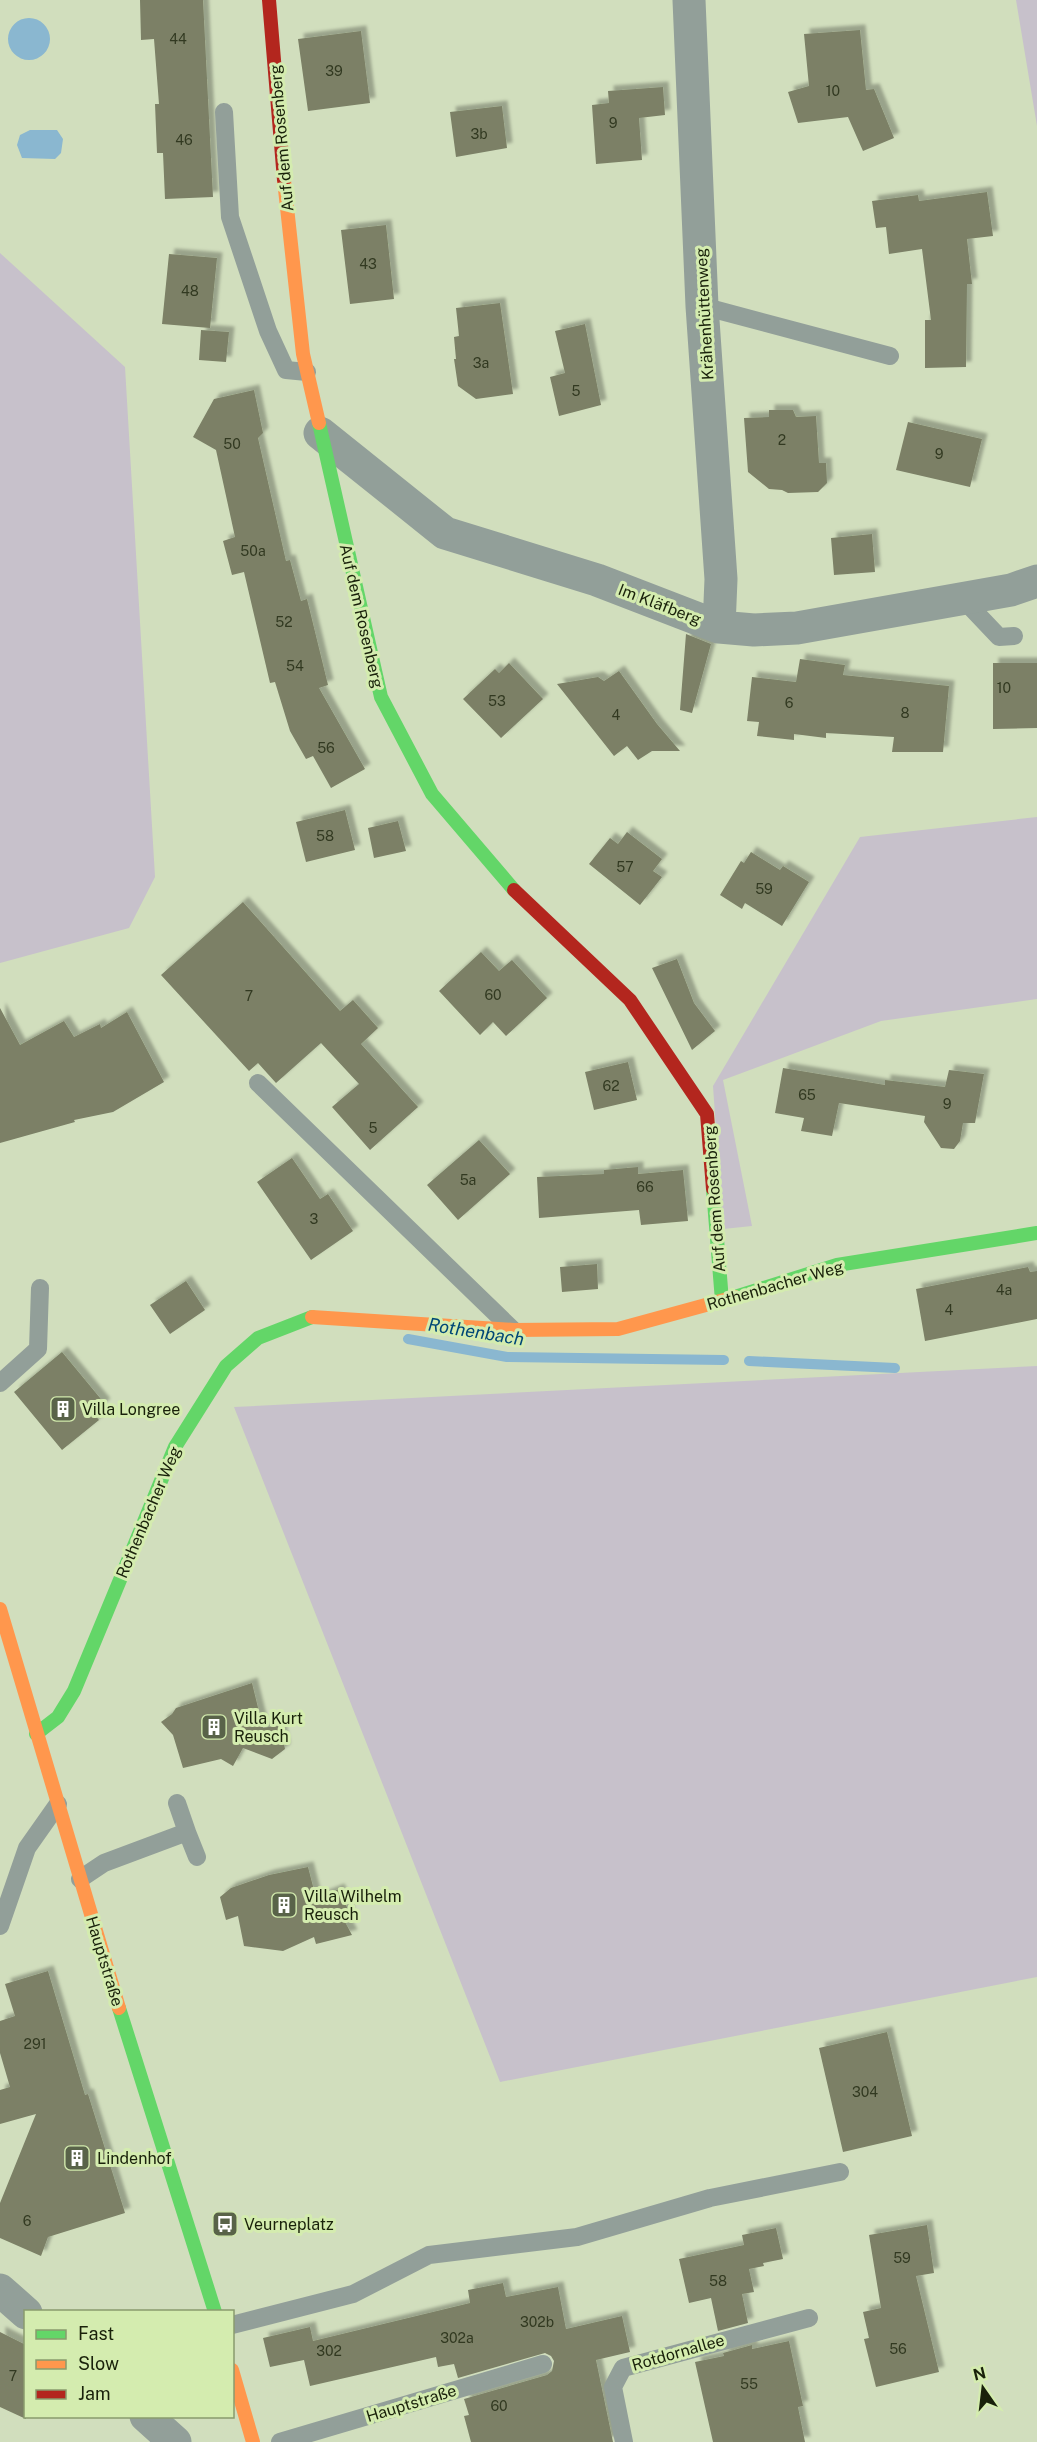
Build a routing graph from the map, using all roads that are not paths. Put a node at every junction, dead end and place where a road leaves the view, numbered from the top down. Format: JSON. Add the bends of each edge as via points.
{"nodes":[{"id":1,"x":269,"y":0,"type":"edge"},
{"id":2,"x":689,"y":0,"type":"edge"},
{"id":3,"x":224,"y":112,"type":"dead end"},
{"id":4,"x":702,"y":306,"type":"junction"},
{"id":5,"x":890,"y":356,"type":"dead end"},
{"id":6,"x":307,"y":372,"type":"junction"},
{"id":7,"x":320,"y":433,"type":"junction"},
{"id":8,"x":1037,"y":581,"type":"edge"},
{"id":9,"x":962,"y":598,"type":"junction"},
{"id":10,"x":719,"y":627,"type":"junction"},
{"id":11,"x":1006,"y":637,"type":"dead end"},
{"id":12,"x":258,"y":1083,"type":"dead end"},
{"id":13,"x":1037,"y":1233,"type":"edge"},
{"id":14,"x":40,"y":1288,"type":"dead end"},
{"id":15,"x":722,"y":1300,"type":"junction"},
{"id":16,"x":514,"y":1330,"type":"junction"},
{"id":17,"x":0,"y":1383,"type":"edge"},
{"id":18,"x":0,"y":1609,"type":"edge"},
{"id":19,"x":36,"y":1734,"type":"junction"},
{"id":20,"x":177,"y":1803,"type":"dead end"},
{"id":21,"x":58,"y":1804,"type":"junction"},
{"id":22,"x":187,"y":1832,"type":"junction"},
{"id":23,"x":197,"y":1857,"type":"dead end"},
{"id":24,"x":80,"y":1879,"type":"junction"},
{"id":25,"x":0,"y":1926,"type":"edge"},
{"id":26,"x":840,"y":2172,"type":"dead end"},
{"id":27,"x":214,"y":2310,"type":"edge"},
{"id":28,"x":809,"y":2318,"type":"dead end"},
{"id":29,"x":234,"y":2324,"type":"edge"},
{"id":30,"x":543,"y":2364,"type":"dead end"},
{"id":31,"x":234,"y":2377,"type":"edge"},
{"id":32,"x":148,"y":2418,"type":"edge"},
{"id":33,"x":175,"y":2442,"type":"edge"},
{"id":34,"x":253,"y":2442,"type":"edge"},
{"id":35,"x":280,"y":2442,"type":"edge"},
{"id":36,"x":624,"y":2442,"type":"edge"}],
"edges":[{"from":1,"to":6,"type":"street","name":"Auf dem Rosenberg","via":[[290,250]]},
{"from":2,"to":4,"type":"street","name":"Krähenhüttenweg"},
{"from":3,"to":6,"type":"lane","via":[[230,217],[268,331],[286,370]]},
{"from":4,"to":5,"type":"lane"},
{"from":4,"to":10,"type":"street","name":"Krähenhüttenweg","via":[[721,579]]},
{"from":6,"to":7,"type":"street","name":"Auf dem Rosenberg"},
{"from":7,"to":10,"type":"street","name":"Im Kläfberg","via":[[445,532],[597,580]]},
{"from":7,"to":15,"type":"street","name":"Auf dem Rosenberg","via":[[381,698],[432,794],[509,885],[630,1000],[707,1114]]},
{"from":8,"to":9,"type":"street","name":"Im Kläfberg","via":[[1011,590]]},
{"from":9,"to":10,"type":"street","name":"Im Kläfberg","via":[[797,628]]},
{"from":9,"to":11,"type":"lane"},
{"from":12,"to":16,"type":"lane"},
{"from":13,"to":15,"type":"street","name":"Rothenbacher Weg","via":[[837,1265]]},
{"from":14,"to":17,"type":"lane","via":[[38,1349]]},
{"from":15,"to":16,"type":"street","name":"Rothenbacher Weg","via":[[618,1329]]},
{"from":16,"to":19,"type":"street","name":"Rothenbacher Weg","via":[[311,1317],[258,1338],[226,1366],[175,1447],[74,1691],[58,1717]]},
{"from":18,"to":19,"type":"street","name":"Hauptstraße"},
{"from":19,"to":21,"type":"street","name":"Hauptstraße"},
{"from":20,"to":22,"type":"lane"},
{"from":21,"to":24,"type":"street","name":"Hauptstraße"},
{"from":21,"to":25,"type":"lane","via":[[27,1848]]},
{"from":22,"to":23,"type":"lane"},
{"from":22,"to":24,"type":"lane","via":[[104,1863]]},
{"from":24,"to":27,"type":"street","name":"Hauptstraße"},
{"from":26,"to":29,"type":"lane","via":[[710,2198],[577,2236],[429,2255],[353,2294]]},
{"from":28,"to":36,"type":"lane","name":"Rotdornallee","via":[[623,2368],[613,2387]]},
{"from":30,"to":35,"type":"lane","name":"Hauptstraße"},
{"from":31,"to":34,"type":"street"},
{"from":32,"to":33,"type":"street"}]}
